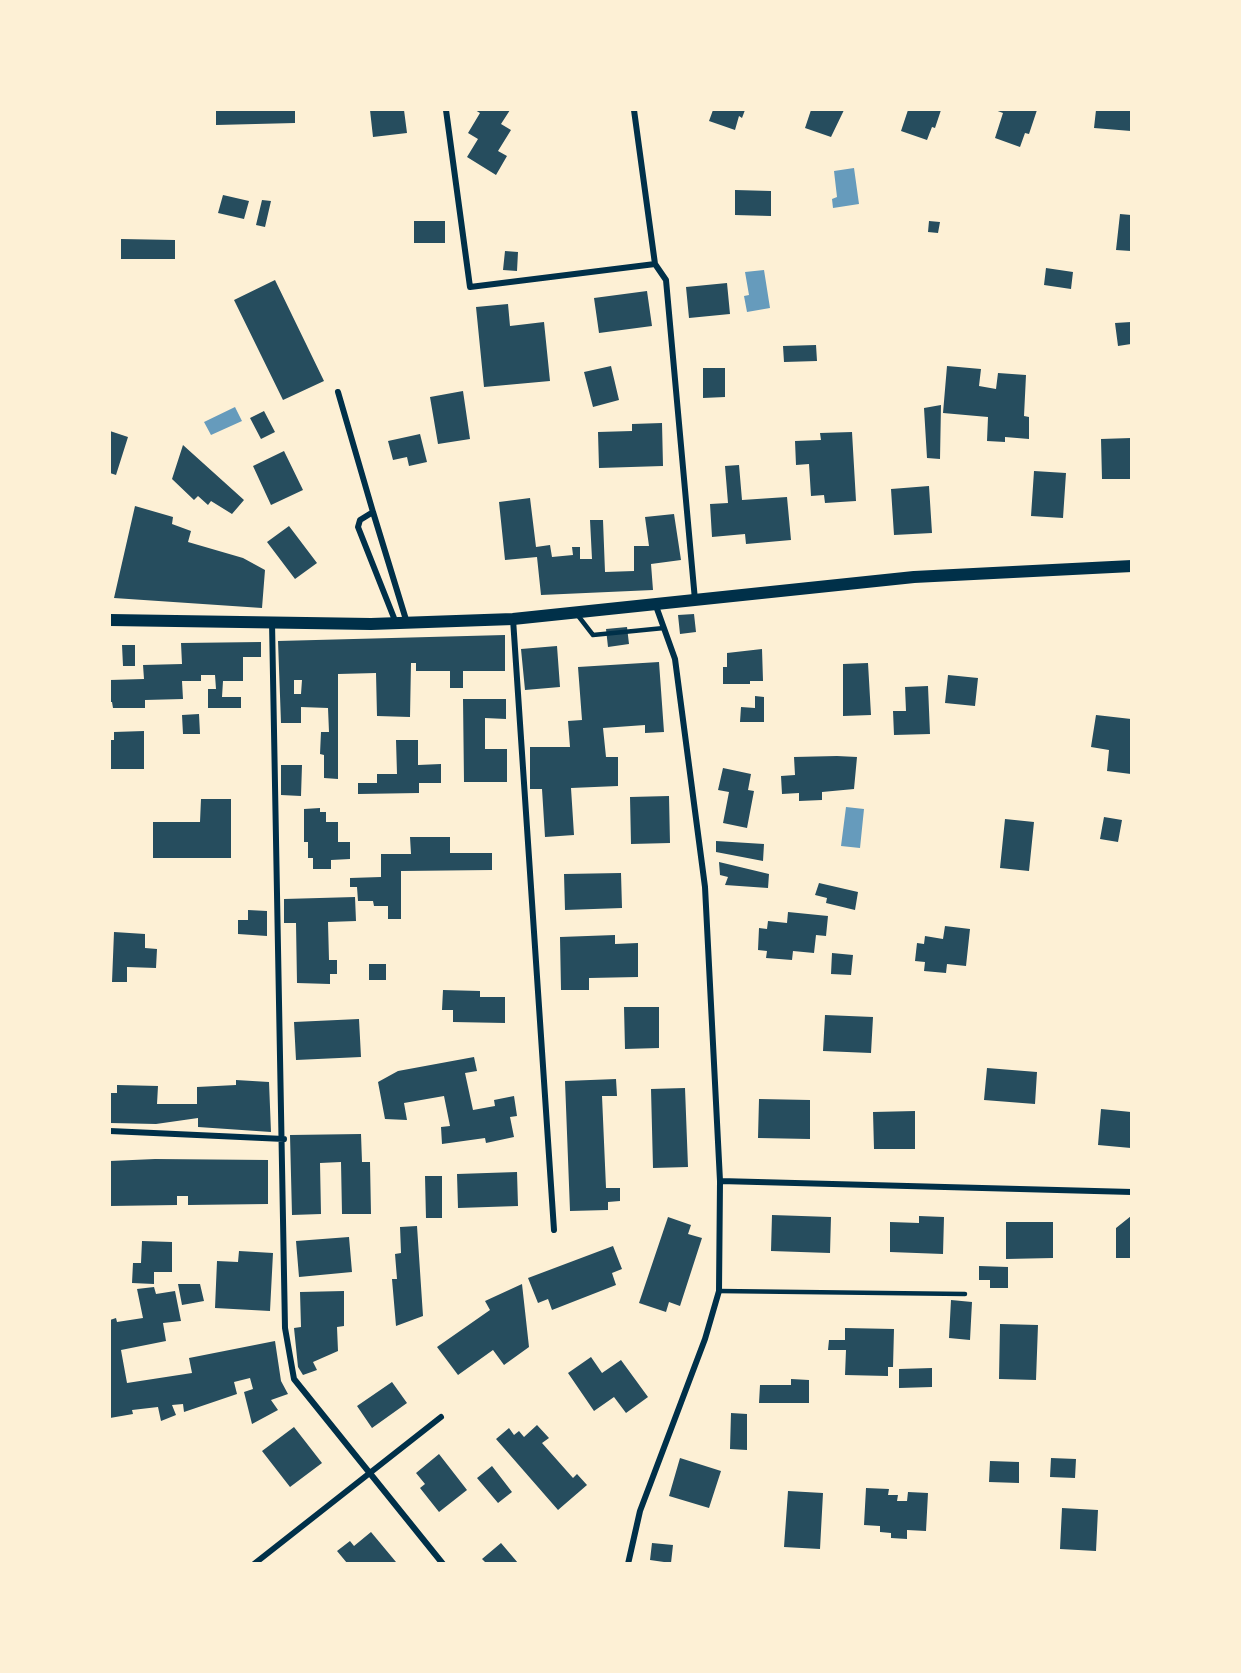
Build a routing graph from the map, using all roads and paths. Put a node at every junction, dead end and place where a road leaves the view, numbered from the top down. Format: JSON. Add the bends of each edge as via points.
{"nodes":[{"id":1,"x":446,"y":110,"type":"edge"},
{"id":2,"x":634,"y":110,"type":"edge"},
{"id":3,"x":655,"y":264,"type":"junction"},
{"id":4,"x":338,"y":392,"type":"dead end"},
{"id":5,"x":373,"y":512,"type":"junction"},
{"id":6,"x":1131,"y":566,"type":"edge"},
{"id":7,"x":695,"y":601,"type":"junction"},
{"id":8,"x":656,"y":606,"type":"junction"},
{"id":9,"x":576,"y":613,"type":"junction"},
{"id":10,"x":110,"y":620,"type":"edge"},
{"id":11,"x":513,"y":620,"type":"junction"},
{"id":12,"x":272,"y":621,"type":"junction"},
{"id":13,"x":402,"y":623,"type":"junction"},
{"id":14,"x":664,"y":628,"type":"junction"},
{"id":15,"x":110,"y":1131,"type":"edge"},
{"id":16,"x":284,"y":1139,"type":"junction"},
{"id":17,"x":720,"y":1181,"type":"junction"},
{"id":18,"x":1131,"y":1192,"type":"edge"},
{"id":19,"x":554,"y":1230,"type":"dead end"},
{"id":20,"x":719,"y":1291,"type":"junction"},
{"id":21,"x":965,"y":1294,"type":"dead end"},
{"id":22,"x":441,"y":1417,"type":"dead end"},
{"id":23,"x":371,"y":1474,"type":"junction"},
{"id":24,"x":254,"y":1563,"type":"edge"},
{"id":25,"x":443,"y":1563,"type":"edge"},
{"id":26,"x":628,"y":1563,"type":"edge"}],
"edges":[{"from":1,"to":3,"type":"street","via":[[470,287]]},
{"from":2,"to":3,"type":"street"},
{"from":3,"to":7,"type":"street","via":[[666,280]]},
{"from":4,"to":5,"type":"street"},
{"from":5,"to":13,"type":"street"},
{"from":5,"to":13,"type":"street","via":[[360,520],[358,527]]},
{"from":6,"to":7,"type":"main road","via":[[914,577]]},
{"from":7,"to":8,"type":"main road"},
{"from":8,"to":9,"type":"main road"},
{"from":8,"to":14,"type":"street"},
{"from":9,"to":11,"type":"main road"},
{"from":9,"to":14,"type":"lane","via":[[593,635]]},
{"from":10,"to":12,"type":"main road"},
{"from":11,"to":13,"type":"main road"},
{"from":11,"to":19,"type":"street"},
{"from":12,"to":13,"type":"main road"},
{"from":12,"to":16,"type":"street"},
{"from":14,"to":17,"type":"street","via":[[675,658],[705,887]]},
{"from":15,"to":16,"type":"street"},
{"from":16,"to":23,"type":"street","via":[[285,1328],[294,1379]]},
{"from":17,"to":18,"type":"street"},
{"from":17,"to":20,"type":"street"},
{"from":20,"to":21,"type":"lane"},
{"from":20,"to":26,"type":"street","via":[[705,1339],[640,1511]]},
{"from":22,"to":23,"type":"street"},
{"from":23,"to":24,"type":"street"},
{"from":23,"to":25,"type":"street"}]}
